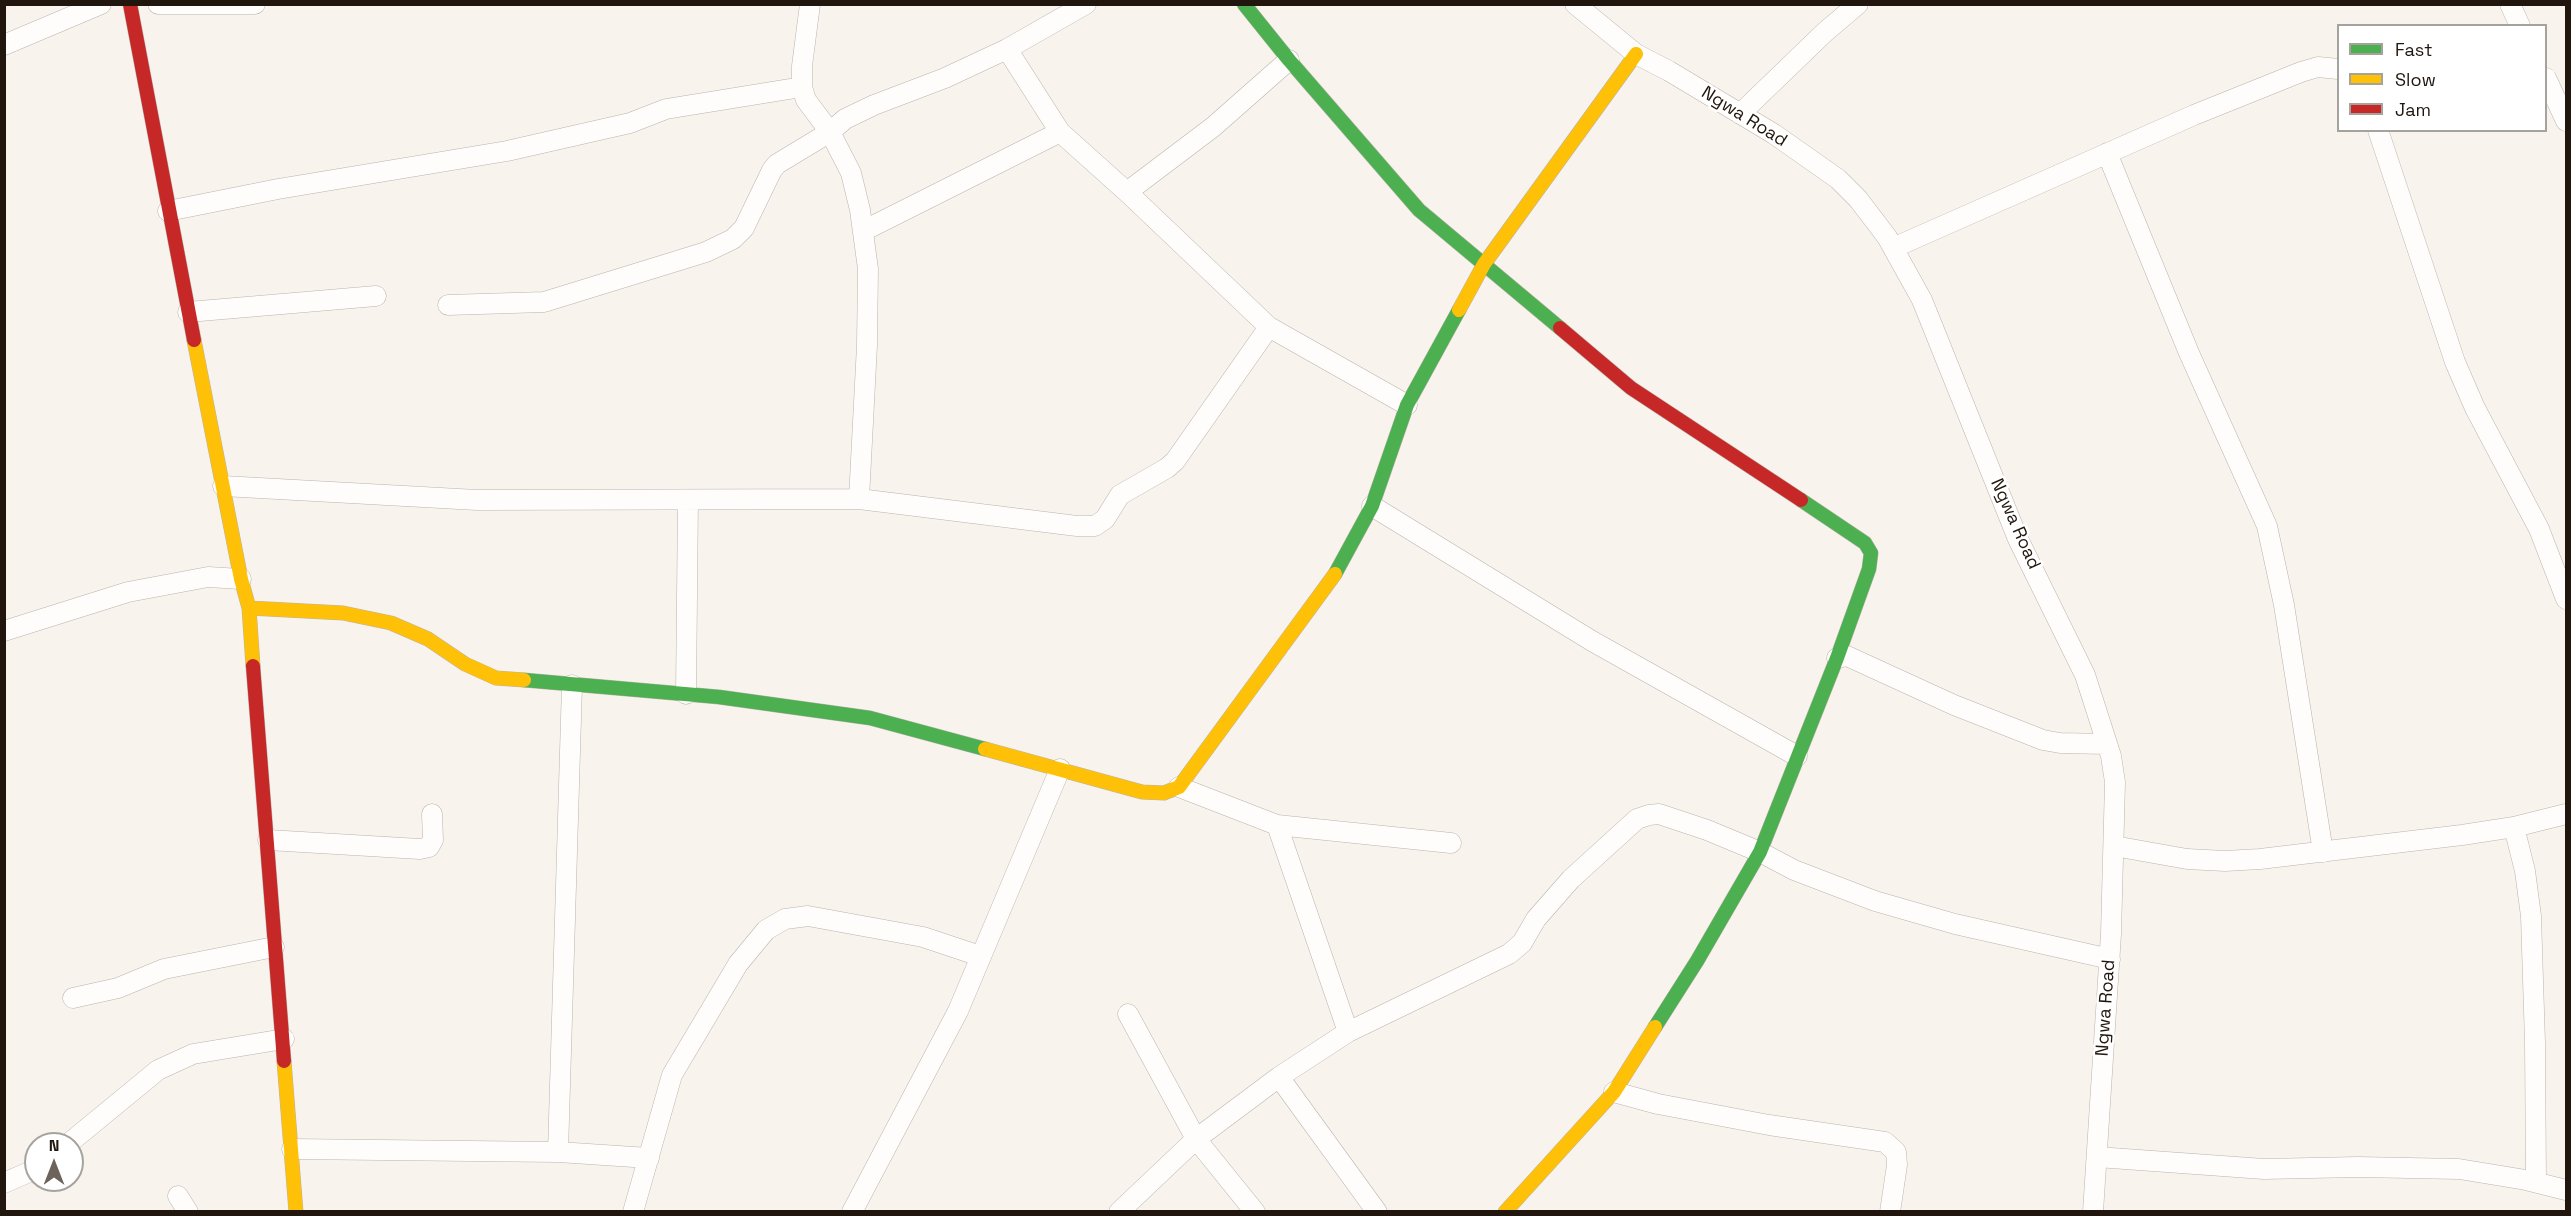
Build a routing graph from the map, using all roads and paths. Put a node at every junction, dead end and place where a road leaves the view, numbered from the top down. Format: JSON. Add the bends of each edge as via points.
{"nodes":[{"id":1,"x":101,"y":4,"type":"edge"},
{"id":2,"x":130,"y":4,"type":"edge"},
{"id":3,"x":158,"y":4,"type":"edge"},
{"id":4,"x":255,"y":4,"type":"edge"},
{"id":5,"x":810,"y":4,"type":"edge"},
{"id":6,"x":1086,"y":4,"type":"edge"},
{"id":7,"x":1244,"y":4,"type":"edge"},
{"id":8,"x":1575,"y":4,"type":"edge"},
{"id":9,"x":1858,"y":4,"type":"edge"},
{"id":10,"x":2510,"y":4,"type":"edge"},
{"id":11,"x":2519,"y":24,"type":"edge"},
{"id":12,"x":4,"y":45,"type":"edge"},
{"id":13,"x":1007,"y":49,"type":"junction"},
{"id":14,"x":1636,"y":54,"type":"junction"},
{"id":15,"x":1289,"y":60,"type":"junction"},
{"id":16,"x":2337,"y":69,"type":"edge"},
{"id":17,"x":2547,"y":80,"type":"edge"},
{"id":18,"x":802,"y":87,"type":"junction"},
{"id":19,"x":1740,"y":114,"type":"junction"},
{"id":20,"x":2566,"y":121,"type":"edge"},
{"id":21,"x":830,"y":132,"type":"junction"},
{"id":22,"x":1060,"y":132,"type":"junction"},
{"id":23,"x":2379,"y":132,"type":"edge"},
{"id":24,"x":2107,"y":153,"type":"junction"},
{"id":25,"x":1127,"y":192,"type":"junction"},
{"id":26,"x":168,"y":211,"type":"junction"},
{"id":27,"x":863,"y":231,"type":"junction"},
{"id":28,"x":1893,"y":248,"type":"junction"},
{"id":29,"x":1484,"y":264,"type":"junction"},
{"id":30,"x":376,"y":296,"type":"dead end"},
{"id":31,"x":448,"y":305,"type":"dead end"},
{"id":32,"x":188,"y":312,"type":"junction"},
{"id":33,"x":1269,"y":327,"type":"junction"},
{"id":34,"x":1407,"y":405,"type":"junction"},
{"id":35,"x":223,"y":486,"type":"junction"},
{"id":36,"x":859,"y":499,"type":"junction"},
{"id":37,"x":688,"y":500,"type":"junction"},
{"id":38,"x":1372,"y":506,"type":"junction"},
{"id":39,"x":241,"y":579,"type":"junction"},
{"id":40,"x":2566,"y":599,"type":"edge"},
{"id":41,"x":249,"y":608,"type":"junction"},
{"id":42,"x":4,"y":631,"type":"edge"},
{"id":43,"x":1837,"y":658,"type":"junction"},
{"id":44,"x":572,"y":685,"type":"junction"},
{"id":45,"x":686,"y":694,"type":"junction"},
{"id":46,"x":2107,"y":744,"type":"junction"},
{"id":47,"x":1797,"y":756,"type":"junction"},
{"id":48,"x":1060,"y":769,"type":"junction"},
{"id":49,"x":1179,"y":787,"type":"junction"},
{"id":50,"x":432,"y":814,"type":"dead end"},
{"id":51,"x":2566,"y":814,"type":"edge"},
{"id":52,"x":1277,"y":825,"type":"junction"},
{"id":53,"x":2514,"y":827,"type":"junction"},
{"id":54,"x":268,"y":840,"type":"junction"},
{"id":55,"x":1451,"y":843,"type":"dead end"},
{"id":56,"x":2114,"y":846,"type":"junction"},
{"id":57,"x":1760,"y":852,"type":"junction"},
{"id":58,"x":2324,"y":852,"type":"junction"},
{"id":59,"x":274,"y":947,"type":"junction"},
{"id":60,"x":980,"y":956,"type":"junction"},
{"id":61,"x":2110,"y":959,"type":"junction"},
{"id":62,"x":73,"y":998,"type":"dead end"},
{"id":63,"x":1128,"y":1014,"type":"dead end"},
{"id":64,"x":1348,"y":1032,"type":"junction"},
{"id":65,"x":284,"y":1039,"type":"junction"},
{"id":66,"x":1279,"y":1077,"type":"junction"},
{"id":67,"x":1614,"y":1092,"type":"junction"},
{"id":68,"x":83,"y":1132,"type":"edge"},
{"id":69,"x":1196,"y":1139,"type":"junction"},
{"id":70,"x":292,"y":1149,"type":"junction"},
{"id":71,"x":558,"y":1152,"type":"junction"},
{"id":72,"x":2097,"y":1157,"type":"junction"},
{"id":73,"x":649,"y":1158,"type":"junction"},
{"id":74,"x":24,"y":1174,"type":"edge"},
{"id":75,"x":2536,"y":1182,"type":"junction"},
{"id":76,"x":4,"y":1183,"type":"edge"},
{"id":77,"x":2566,"y":1190,"type":"edge"},
{"id":78,"x":296,"y":1212,"type":"edge"},
{"id":79,"x":633,"y":1212,"type":"edge"},
{"id":80,"x":852,"y":1212,"type":"edge"},
{"id":81,"x":1119,"y":1212,"type":"edge"},
{"id":82,"x":1255,"y":1212,"type":"edge"},
{"id":83,"x":1377,"y":1212,"type":"edge"},
{"id":84,"x":1505,"y":1212,"type":"edge"},
{"id":85,"x":1890,"y":1212,"type":"edge"},
{"id":86,"x":2093,"y":1212,"type":"edge"}],
"edges":[{"from":1,"to":12,"type":"street"},
{"from":2,"to":26,"type":"street"},
{"from":3,"to":4,"type":"street"},
{"from":5,"to":18,"type":"street"},
{"from":6,"to":13,"type":"street"},
{"from":7,"to":15,"type":"street"},
{"from":8,"to":14,"type":"street","name":"Ngwa Road"},
{"from":9,"to":19,"type":"street"},
{"from":10,"to":11,"type":"street"},
{"from":13,"to":21,"type":"street","via":[[874,105],[845,119]]},
{"from":13,"to":22,"type":"street"},
{"from":14,"to":19,"type":"street","name":"Ngwa Road"},
{"from":14,"to":29,"type":"street"},
{"from":15,"to":25,"type":"street","via":[[1213,127]]},
{"from":15,"to":29,"type":"street","via":[[1419,210]]},
{"from":16,"to":24,"type":"street","via":[[2318,67],[2301,72]]},
{"from":17,"to":20,"type":"street"},
{"from":18,"to":21,"type":"street","via":[[806,100]]},
{"from":18,"to":26,"type":"street","via":[[666,109],[630,123],[507,151]]},
{"from":19,"to":28,"type":"street","name":"Ngwa Road","via":[[1838,179],[1858,199]]},
{"from":21,"to":27,"type":"street","via":[[850,173]]},
{"from":21,"to":31,"type":"street","via":[[777,164],[744,228],[733,239],[706,252],[544,302]]},
{"from":22,"to":25,"type":"street"},
{"from":22,"to":27,"type":"street"},
{"from":23,"to":40,"type":"street","via":[[2455,362],[2539,529]]},
{"from":24,"to":28,"type":"street"},
{"from":24,"to":58,"type":"street","via":[[2189,353],[2267,526],[2283,596]]},
{"from":25,"to":33,"type":"street"},
{"from":26,"to":32,"type":"street"},
{"from":27,"to":36,"type":"street","via":[[868,269]]},
{"from":28,"to":46,"type":"street","name":"Ngwa Road","via":[[1922,300],[2018,539],[2085,675]]},
{"from":29,"to":34,"type":"street"},
{"from":29,"to":43,"type":"street","via":[[1631,388],[1866,543],[1871,554],[1869,569]]},
{"from":30,"to":32,"type":"street"},
{"from":32,"to":35,"type":"street"},
{"from":33,"to":34,"type":"street"},
{"from":33,"to":36,"type":"street","via":[[1175,461],[1120,495],[1105,519],[1095,526]]},
{"from":34,"to":38,"type":"street"},
{"from":35,"to":37,"type":"street","via":[[477,500]]},
{"from":35,"to":39,"type":"street"},
{"from":36,"to":37,"type":"street"},
{"from":37,"to":45,"type":"street"},
{"from":38,"to":47,"type":"street","via":[[1592,641]]},
{"from":38,"to":49,"type":"street","via":[[1339,568]]},
{"from":39,"to":41,"type":"street"},
{"from":39,"to":42,"type":"street","via":[[208,577],[128,592]]},
{"from":41,"to":44,"type":"street","via":[[343,613],[391,623],[496,678]]},
{"from":41,"to":54,"type":"street"},
{"from":43,"to":46,"type":"street","via":[[1847,656],[2043,740]]},
{"from":43,"to":47,"type":"street"},
{"from":44,"to":45,"type":"street"},
{"from":44,"to":71,"type":"street"},
{"from":45,"to":48,"type":"street","via":[[870,718]]},
{"from":46,"to":56,"type":"street","name":"Ngwa Road","via":[[2115,782]]},
{"from":47,"to":57,"type":"street"},
{"from":48,"to":49,"type":"street","via":[[1142,792],[1164,793]]},
{"from":48,"to":60,"type":"street"},
{"from":49,"to":52,"type":"street"},
{"from":50,"to":54,"type":"street","via":[[433,840],[429,847],[420,849]]},
{"from":51,"to":53,"type":"street"},
{"from":52,"to":55,"type":"street"},
{"from":52,"to":64,"type":"street"},
{"from":53,"to":58,"type":"street"},
{"from":53,"to":75,"type":"street","via":[[2531,916]]},
{"from":54,"to":59,"type":"street"},
{"from":56,"to":58,"type":"street","via":[[2187,859],[2225,861]]},
{"from":56,"to":61,"type":"street","name":"Ngwa Road"},
{"from":57,"to":61,"type":"street","via":[[1794,870],[1875,901],[1955,924]]},
{"from":57,"to":64,"type":"street","via":[[1659,814],[1637,819],[1571,879],[1536,919],[1522,944],[1509,954]]},
{"from":57,"to":67,"type":"street"},
{"from":59,"to":62,"type":"street","via":[[164,969],[118,988]]},
{"from":59,"to":65,"type":"street"},
{"from":60,"to":73,"type":"street","via":[[923,937],[808,916],[775,924],[738,964],[672,1075]]},
{"from":60,"to":80,"type":"street","via":[[958,1011]]},
{"from":61,"to":72,"type":"street","name":"Ngwa Road"},
{"from":63,"to":69,"type":"street"},
{"from":64,"to":66,"type":"street"},
{"from":65,"to":68,"type":"street","via":[[193,1054],[158,1070]]},
{"from":65,"to":70,"type":"street"},
{"from":66,"to":69,"type":"street"},
{"from":66,"to":83,"type":"street"},
{"from":67,"to":84,"type":"street"},
{"from":67,"to":85,"type":"street","via":[[1769,1125],[1885,1142],[1896,1152],[1898,1165]]},
{"from":69,"to":81,"type":"street"},
{"from":69,"to":82,"type":"street"},
{"from":70,"to":71,"type":"street"},
{"from":70,"to":78,"type":"street"},
{"from":71,"to":73,"type":"street"},
{"from":72,"to":75,"type":"street","via":[[2264,1169],[2459,1169]]},
{"from":72,"to":86,"type":"street","name":"Ngwa Road"},
{"from":73,"to":79,"type":"street"},
{"from":74,"to":76,"type":"street"},
{"from":75,"to":77,"type":"street"}]}
